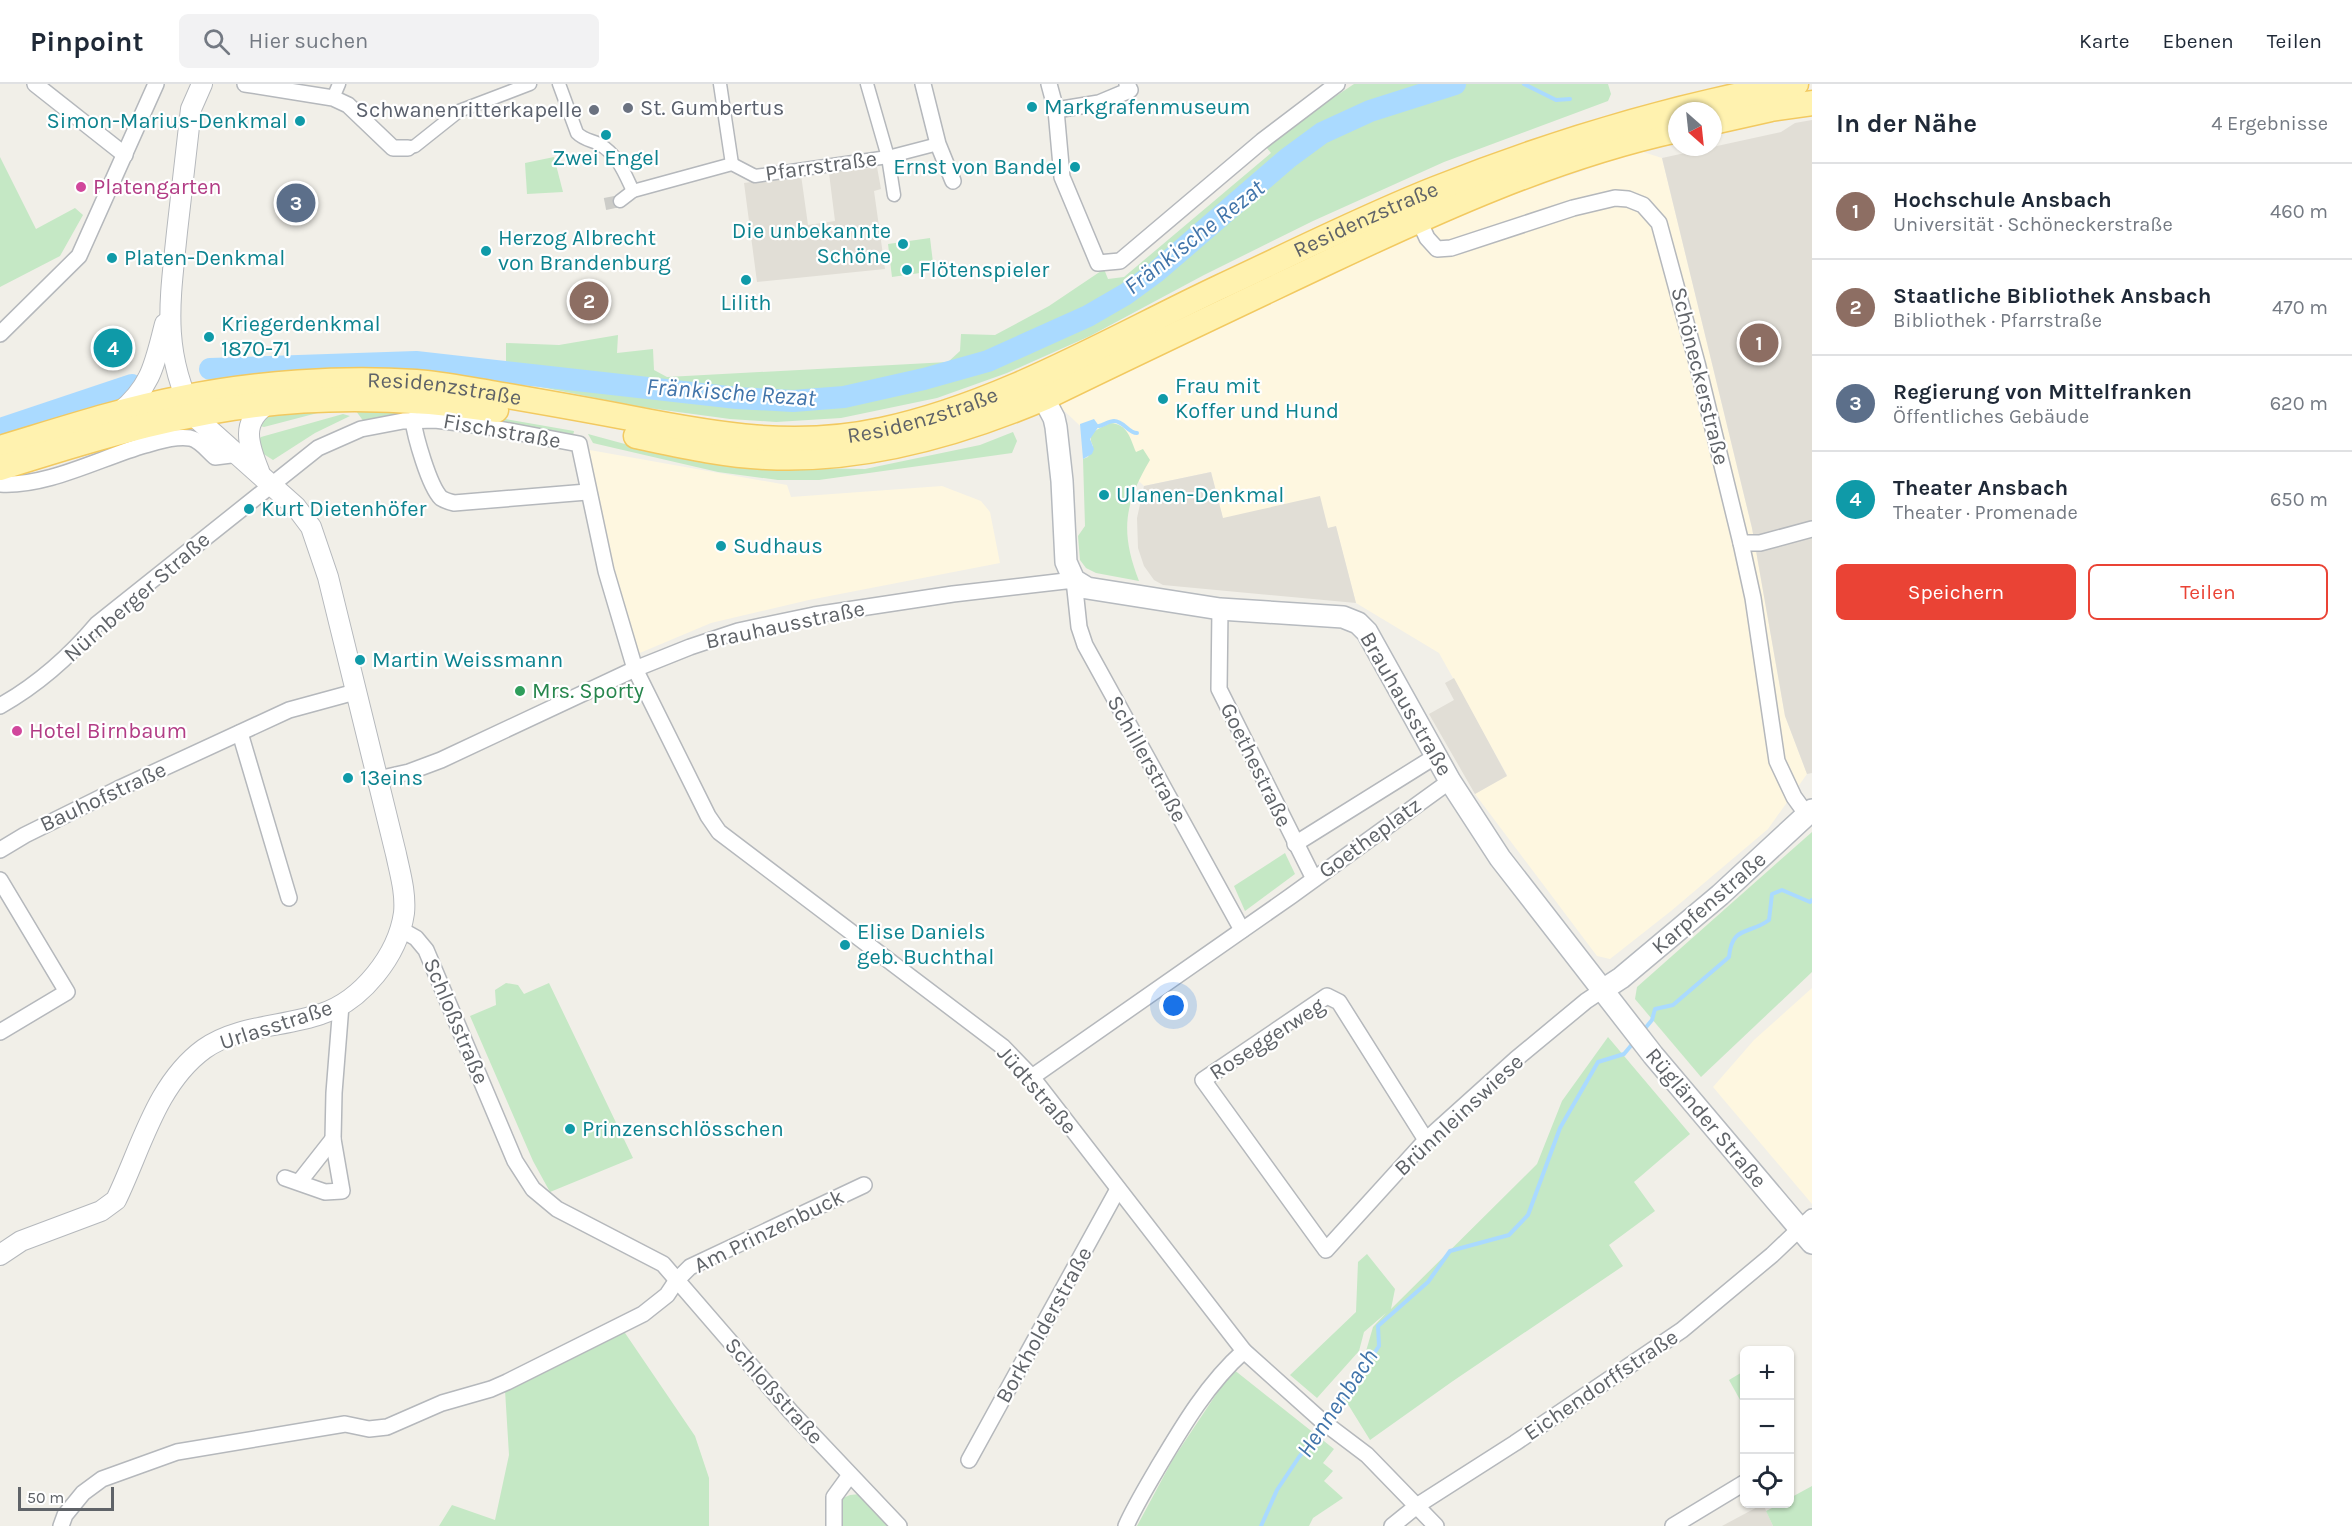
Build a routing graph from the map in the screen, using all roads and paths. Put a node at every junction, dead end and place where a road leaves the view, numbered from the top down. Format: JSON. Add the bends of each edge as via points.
{"nodes":[{"id":1,"x":35,"y":84,"type":"edge"},
{"id":2,"x":156,"y":84,"type":"edge"},
{"id":3,"x":202,"y":84,"type":"edge"},
{"id":4,"x":245,"y":84,"type":"edge"},
{"id":5,"x":559,"y":84,"type":"edge"},
{"id":6,"x":720,"y":84,"type":"edge"},
{"id":7,"x":867,"y":84,"type":"edge"},
{"id":8,"x":923,"y":84,"type":"edge"},
{"id":9,"x":1049,"y":84,"type":"edge"},
{"id":10,"x":1127,"y":84,"type":"edge"},
{"id":11,"x":1337,"y":84,"type":"edge"},
{"id":12,"x":527,"y":85,"type":"edge"},
{"id":13,"x":336,"y":91,"type":"edge"},
{"id":14,"x":1805,"y":94,"type":"edge"},
{"id":15,"x":1056,"y":110,"type":"junction"},
{"id":16,"x":1722,"y":120,"type":"edge"},
{"id":17,"x":1668,"y":132,"type":"edge"},
{"id":18,"x":939,"y":144,"type":"junction"},
{"id":19,"x":408,"y":148,"type":"joint"},
{"id":20,"x":125,"y":155,"type":"junction"},
{"id":21,"x":888,"y":157,"type":"junction"},
{"id":22,"x":732,"y":164,"type":"junction"},
{"id":23,"x":953,"y":181,"type":"dead end"},
{"id":24,"x":633,"y":191,"type":"junction"},
{"id":25,"x":894,"y":195,"type":"dead end"},
{"id":26,"x":620,"y":201,"type":"tunnel mouth"},
{"id":27,"x":1414,"y":210,"type":"junction"},
{"id":28,"x":168,"y":312,"type":"junction"},
{"id":29,"x":0,"y":334,"type":"edge"},
{"id":30,"x":1038,"y":388,"type":"junction"},
{"id":31,"x":269,"y":404,"type":"junction"},
{"id":32,"x":189,"y":406,"type":"junction"},
{"id":33,"x":118,"y":414,"type":"junction"},
{"id":34,"x":413,"y":420,"type":"junction"},
{"id":35,"x":0,"y":448,"type":"edge"},
{"id":36,"x":239,"y":454,"type":"junction"},
{"id":37,"x":8,"y":477,"type":"edge"},
{"id":38,"x":266,"y":479,"type":"junction"},
{"id":39,"x":0,"y":484,"type":"edge"},
{"id":40,"x":587,"y":492,"type":"junction"},
{"id":41,"x":1812,"y":528,"type":"edge"},
{"id":42,"x":1741,"y":543,"type":"junction"},
{"id":43,"x":1074,"y":580,"type":"junction"},
{"id":44,"x":1220,"y":609,"type":"junction"},
{"id":45,"x":635,"y":669,"type":"junction"},
{"id":46,"x":355,"y":692,"type":"junction"},
{"id":47,"x":0,"y":706,"type":"edge"},
{"id":48,"x":240,"y":734,"type":"junction"},
{"id":49,"x":1436,"y":756,"type":"junction"},
{"id":50,"x":378,"y":779,"type":"junction"},
{"id":51,"x":1450,"y":781,"type":"junction"},
{"id":52,"x":1809,"y":812,"type":"edge"},
{"id":53,"x":1295,"y":844,"type":"junction"},
{"id":54,"x":0,"y":850,"type":"edge"},
{"id":55,"x":1314,"y":879,"type":"junction"},
{"id":56,"x":0,"y":880,"type":"edge"},
{"id":57,"x":290,"y":897,"type":"dead end"},
{"id":58,"x":400,"y":929,"type":"junction"},
{"id":59,"x":1242,"y":930,"type":"junction"},
{"id":60,"x":1601,"y":991,"type":"junction"},
{"id":61,"x":341,"y":1005,"type":"junction"},
{"id":62,"x":0,"y":1032,"type":"edge"},
{"id":63,"x":1032,"y":1077,"type":"junction"},
{"id":64,"x":333,"y":1139,"type":"junction"},
{"id":65,"x":1426,"y":1140,"type":"junction"},
{"id":66,"x":864,"y":1185,"type":"dead end"},
{"id":67,"x":1118,"y":1189,"type":"junction"},
{"id":68,"x":1808,"y":1230,"type":"edge"},
{"id":69,"x":0,"y":1239,"type":"edge"},
{"id":70,"x":21,"y":1241,"type":"junction"},
{"id":71,"x":1326,"y":1250,"type":"joint"},
{"id":72,"x":0,"y":1255,"type":"edge"},
{"id":73,"x":677,"y":1280,"type":"junction"},
{"id":74,"x":1244,"y":1351,"type":"junction"},
{"id":75,"x":969,"y":1460,"type":"dead end"},
{"id":76,"x":850,"y":1475,"type":"junction"},
{"id":77,"x":1740,"y":1485,"type":"edge"},
{"id":78,"x":1418,"y":1505,"type":"junction"},
{"id":79,"x":61,"y":1526,"type":"edge"},
{"id":80,"x":834,"y":1526,"type":"edge"},
{"id":81,"x":899,"y":1526,"type":"edge"},
{"id":82,"x":1126,"y":1526,"type":"edge"},
{"id":83,"x":1392,"y":1526,"type":"edge"},
{"id":84,"x":1436,"y":1526,"type":"edge"},
{"id":85,"x":1675,"y":1526,"type":"edge"}],
"edges":[{"from":1,"to":20,"type":"street"},
{"from":2,"to":20,"type":"street"},
{"from":3,"to":28,"type":"street","via":[[191,109]]},
{"from":4,"to":13,"type":"street"},
{"from":5,"to":24,"type":"street","via":[[577,133],[617,158]]},
{"from":6,"to":22,"type":"street"},
{"from":7,"to":21,"type":"street","name":"Pfarrstraße"},
{"from":8,"to":18,"type":"street"},
{"from":9,"to":15,"type":"street"},
{"from":10,"to":15,"type":"street","via":[[1130,90],[1099,103]]},
{"from":11,"to":15,"type":"street","via":[[1262,141],[1120,261],[1098,263],[1063,180]]},
{"from":12,"to":19,"type":"street","via":[[459,111]]},
{"from":13,"to":19,"type":"street","via":[[393,148]]},
{"from":14,"to":16,"type":"main road","name":"Residenzstraße","via":[[1771,109]]},
{"from":14,"to":27,"type":"main road","name":"Residenzstraße","via":[[1714,100],[1629,122],[1547,148]]},
{"from":17,"to":27,"type":"main road","name":"Residenzstraße"},
{"from":18,"to":21,"type":"street","name":"Pfarrstraße"},
{"from":18,"to":23,"type":"street"},
{"from":20,"to":29,"type":"street","via":[[79,256]]},
{"from":21,"to":22,"type":"street","name":"Pfarrstraße","via":[[755,176]]},
{"from":21,"to":25,"type":"street","name":"Pfarrstraße"},
{"from":22,"to":24,"type":"street","name":"Pfarrstraße"},
{"from":24,"to":26,"type":"street","name":"Pfarrstraße"},
{"from":27,"to":30,"type":"main road","name":"Residenzstraße"},
{"from":27,"to":42,"type":"street","name":"Schöneckerstraße","via":[[1427,238],[1437,249],[1615,198],[1628,199],[1651,212],[1665,240]]},
{"from":28,"to":32,"type":"street","via":[[172,350]]},
{"from":28,"to":33,"type":"street","via":[[150,378],[135,400]]},
{"from":30,"to":31,"type":"main road","name":"Residenzstraße","via":[[1008,413],[955,432],[906,444],[807,457],[711,451],[577,423],[468,406],[368,398]]},
{"from":30,"to":32,"type":"main road","name":"Residenzstraße","via":[[884,430],[819,440],[734,436],[417,382],[319,381],[258,386]]},
{"from":30,"to":43,"type":"main road","via":[[1056,427],[1066,562]]},
{"from":31,"to":32,"type":"main road","name":"Residenzstraße"},
{"from":31,"to":38,"type":"street","via":[[253,418],[248,439]]},
{"from":32,"to":33,"type":"main road","name":"Residenzstraße"},
{"from":32,"to":36,"type":"street"},
{"from":32,"to":37,"type":"main road","name":"Residenzstraße","via":[[95,439]]},
{"from":33,"to":35,"type":"main road","name":"Residenzstraße"},
{"from":34,"to":38,"type":"street","name":"Fischstraße","via":[[361,429],[318,448]]},
{"from":34,"to":40,"type":"street","name":"Fischstraße","via":[[483,426],[579,444]]},
{"from":34,"to":40,"type":"street","name":"Fischstraße","via":[[432,483],[441,498],[454,503]]},
{"from":36,"to":37,"type":"street","via":[[215,458],[197,441],[166,439],[45,480]]},
{"from":36,"to":38,"type":"street"},
{"from":37,"to":39,"type":"street"},
{"from":38,"to":46,"type":"street","via":[[296,507],[311,528],[328,577]]},
{"from":38,"to":47,"type":"street","name":"Nürnberger Straße","via":[[98,624],[72,654]]},
{"from":40,"to":45,"type":"street","name":"Fischstraße"},
{"from":41,"to":42,"type":"street","via":[[1760,543]]},
{"from":42,"to":52,"type":"street","name":"Schöneckerstraße","via":[[1777,761],[1790,789]]},
{"from":43,"to":44,"type":"main road","name":"Brauhausstraße","via":[[1087,588]]},
{"from":43,"to":45,"type":"street","name":"Brauhausstraße","via":[[814,615],[738,631]]},
{"from":43,"to":59,"type":"street","name":"Schillerstraße","via":[[1085,645]]},
{"from":44,"to":49,"type":"main road","name":"Brauhausstraße","via":[[1343,617],[1358,623],[1367,632]]},
{"from":44,"to":53,"type":"street","name":"Goethestraße","via":[[1219,689]]},
{"from":45,"to":50,"type":"street","name":"Brauhausstraße","via":[[441,760]]},
{"from":45,"to":63,"type":"street","name":"Jüdtstraße","via":[[719,832],[1004,1047]]},
{"from":46,"to":48,"type":"street","name":"Bauhofstraße","via":[[289,710]]},
{"from":46,"to":50,"type":"street"},
{"from":48,"to":54,"type":"street","name":"Bauhofstraße","via":[[118,789]]},
{"from":48,"to":57,"type":"street"},
{"from":49,"to":51,"type":"main road","name":"Brauhausstraße"},
{"from":49,"to":53,"type":"street","name":"Goetheplatz"},
{"from":50,"to":58,"type":"street","via":[[404,897]]},
{"from":51,"to":55,"type":"street","name":"Goetheplatz"},
{"from":51,"to":60,"type":"main road","name":"Brauhausstraße","via":[[1500,858]]},
{"from":52,"to":60,"type":"main road","name":"Karpfenstraße","via":[[1720,895]]},
{"from":53,"to":55,"type":"street","name":"Goethestraße"},
{"from":55,"to":59,"type":"street","name":"Goetheplatz"},
{"from":56,"to":62,"type":"street","via":[[67,992]]},
{"from":58,"to":61,"type":"street","name":"Urlasstraße","via":[[378,972]]},
{"from":58,"to":73,"type":"street","name":"Schloßstraße","via":[[416,938],[426,950],[515,1161],[533,1189],[557,1209],[663,1264]]},
{"from":59,"to":63,"type":"street","name":"Goetheplatz"},
{"from":60,"to":65,"type":"street","name":"Brünnleinswiese","via":[[1516,1059]]},
{"from":60,"to":68,"type":"main road","name":"Rügländer Straße"},
{"from":61,"to":64,"type":"street"},
{"from":61,"to":70,"type":"street","name":"Urlasstraße","via":[[322,1014],[231,1036],[205,1048],[183,1067],[160,1101],[116,1200],[101,1211]]},
{"from":63,"to":67,"type":"street","name":"Jüdtstraße"},
{"from":64,"to":64,"type":"street","via":[[292,1180],[325,1192],[342,1191]]},
{"from":65,"to":71,"type":"street","name":"Brünnleinswiese"},
{"from":65,"to":71,"type":"street","name":"Roseggerweg","via":[[1339,1002],[1327,996],[1203,1080]]},
{"from":66,"to":73,"type":"street","name":"Am Prinzenbuck","via":[[690,1267]]},
{"from":67,"to":74,"type":"street","name":"Jüdtstraße"},
{"from":67,"to":75,"type":"street","name":"Borkholderstraße"},
{"from":68,"to":78,"type":"street","name":"Eichendorffstraße","via":[[1682,1330]]},
{"from":69,"to":70,"type":"street"},
{"from":70,"to":72,"type":"street","name":"Urlasstraße"},
{"from":73,"to":76,"type":"street","name":"Schloßstraße"},
{"from":73,"to":79,"type":"street","name":"Am Prinzenbuck","via":[[667,1295],[643,1314],[491,1389],[442,1403],[387,1427],[369,1429],[345,1424],[177,1452],[102,1479],[83,1493]]},
{"from":74,"to":78,"type":"street","name":"Jüdtstraße","via":[[1367,1455]]},
{"from":74,"to":82,"type":"street","via":[[1200,1400]]},
{"from":76,"to":80,"type":"street","via":[[834,1497]]},
{"from":76,"to":81,"type":"street","name":"Schloßstraße"},
{"from":77,"to":85,"type":"street"},
{"from":78,"to":83,"type":"street","name":"Eichendorffstraße"},
{"from":78,"to":84,"type":"street","name":"Jüdtstraße"}]}
